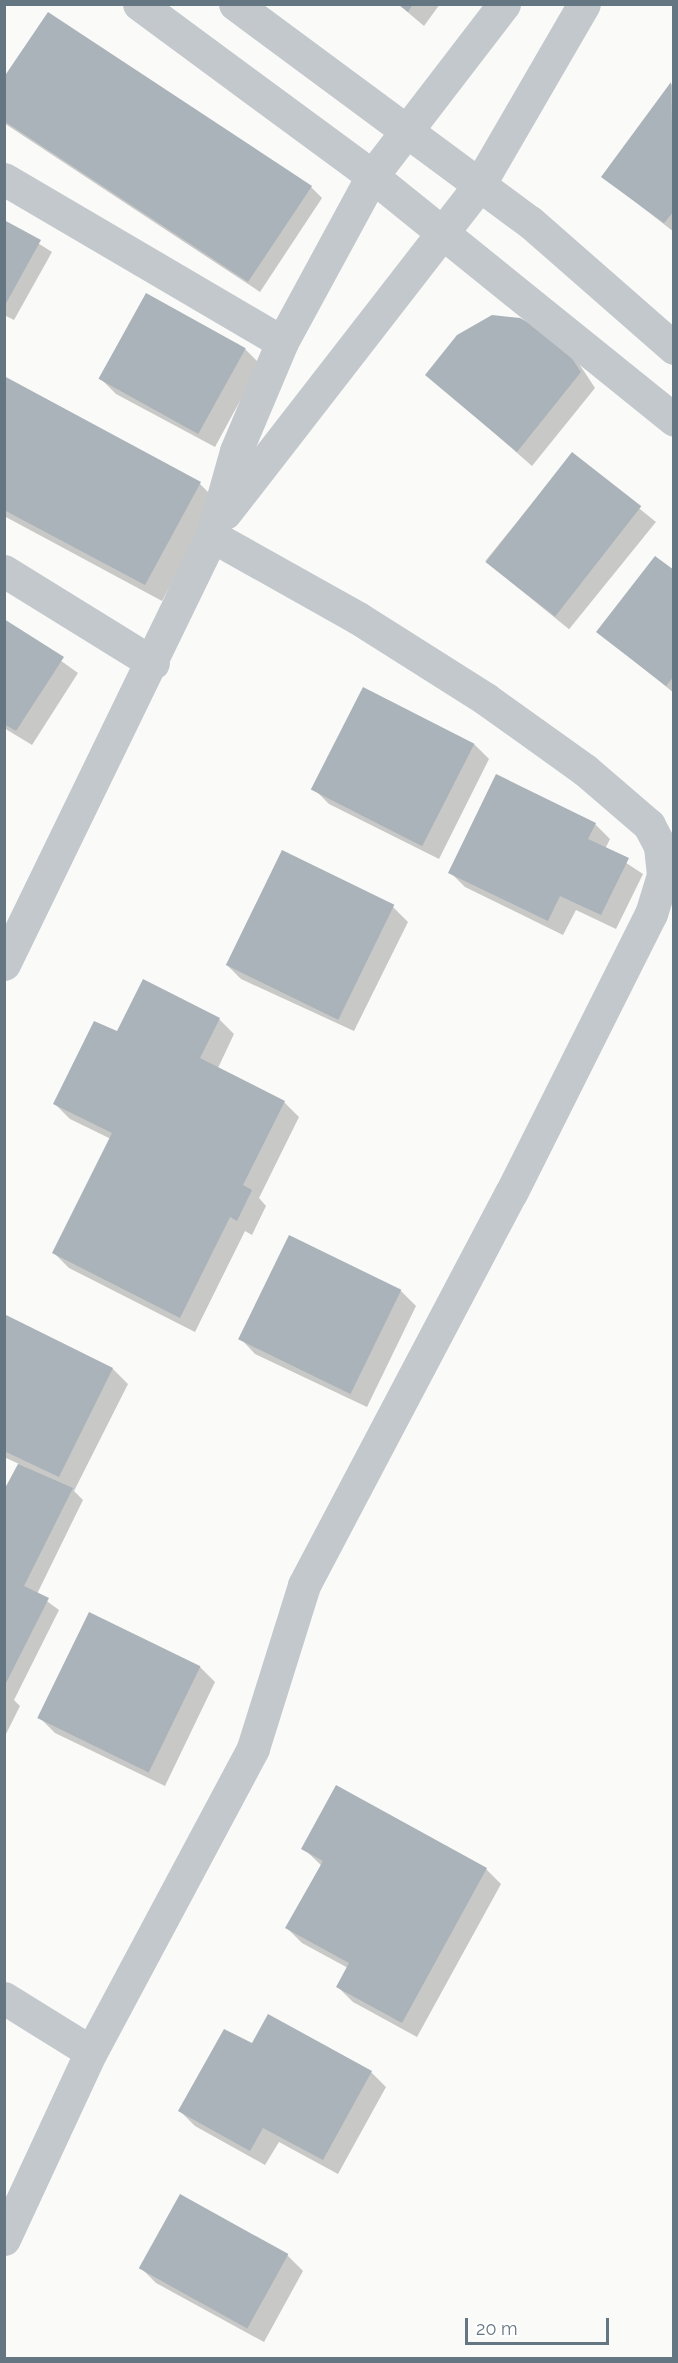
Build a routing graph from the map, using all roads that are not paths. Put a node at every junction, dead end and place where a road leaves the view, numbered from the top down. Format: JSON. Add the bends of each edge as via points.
{"nodes":[{"id":1,"x":139,"y":4,"type":"edge"},
{"id":2,"x":235,"y":4,"type":"edge"},
{"id":3,"x":504,"y":4,"type":"edge"},
{"id":4,"x":584,"y":4,"type":"edge"},
{"id":5,"x":408,"y":130,"type":"junction"},
{"id":6,"x":372,"y":176,"type":"junction"},
{"id":7,"x":4,"y":179,"type":"edge"},
{"id":8,"x":479,"y":185,"type":"junction"},
{"id":9,"x":440,"y":230,"type":"junction"},
{"id":10,"x":282,"y":342,"type":"junction"},
{"id":11,"x":674,"y":348,"type":"edge"},
{"id":12,"x":674,"y":420,"type":"edge"},
{"id":13,"x":216,"y":528,"type":"junction"},
{"id":14,"x":4,"y":570,"type":"edge"},
{"id":15,"x":153,"y":663,"type":"junction"},
{"id":16,"x":4,"y":964,"type":"edge"},
{"id":17,"x":4,"y":1998,"type":"edge"},
{"id":18,"x":91,"y":2052,"type":"junction"},
{"id":19,"x":4,"y":2239,"type":"edge"}],
"edges":[{"from":1,"to":6,"type":"street"},
{"from":2,"to":5,"type":"street"},
{"from":3,"to":5,"type":"street"},
{"from":4,"to":8,"type":"street"},
{"from":5,"to":6,"type":"street"},
{"from":5,"to":8,"type":"street"},
{"from":6,"to":9,"type":"street"},
{"from":6,"to":10,"type":"street"},
{"from":7,"to":10,"type":"street"},
{"from":8,"to":9,"type":"street"},
{"from":8,"to":11,"type":"street"},
{"from":9,"to":12,"type":"street"},
{"from":9,"to":13,"type":"street"},
{"from":10,"to":13,"type":"street","via":[[236,452]]},
{"from":13,"to":15,"type":"street"},
{"from":13,"to":18,"type":"street","via":[[486,699],[585,770],[649,825],[660,846],[663,875],[651,914],[511,1193],[304,1585],[253,1748]]},
{"from":14,"to":15,"type":"street"},
{"from":15,"to":16,"type":"street"},
{"from":17,"to":18,"type":"street"},
{"from":18,"to":19,"type":"street"}]}
